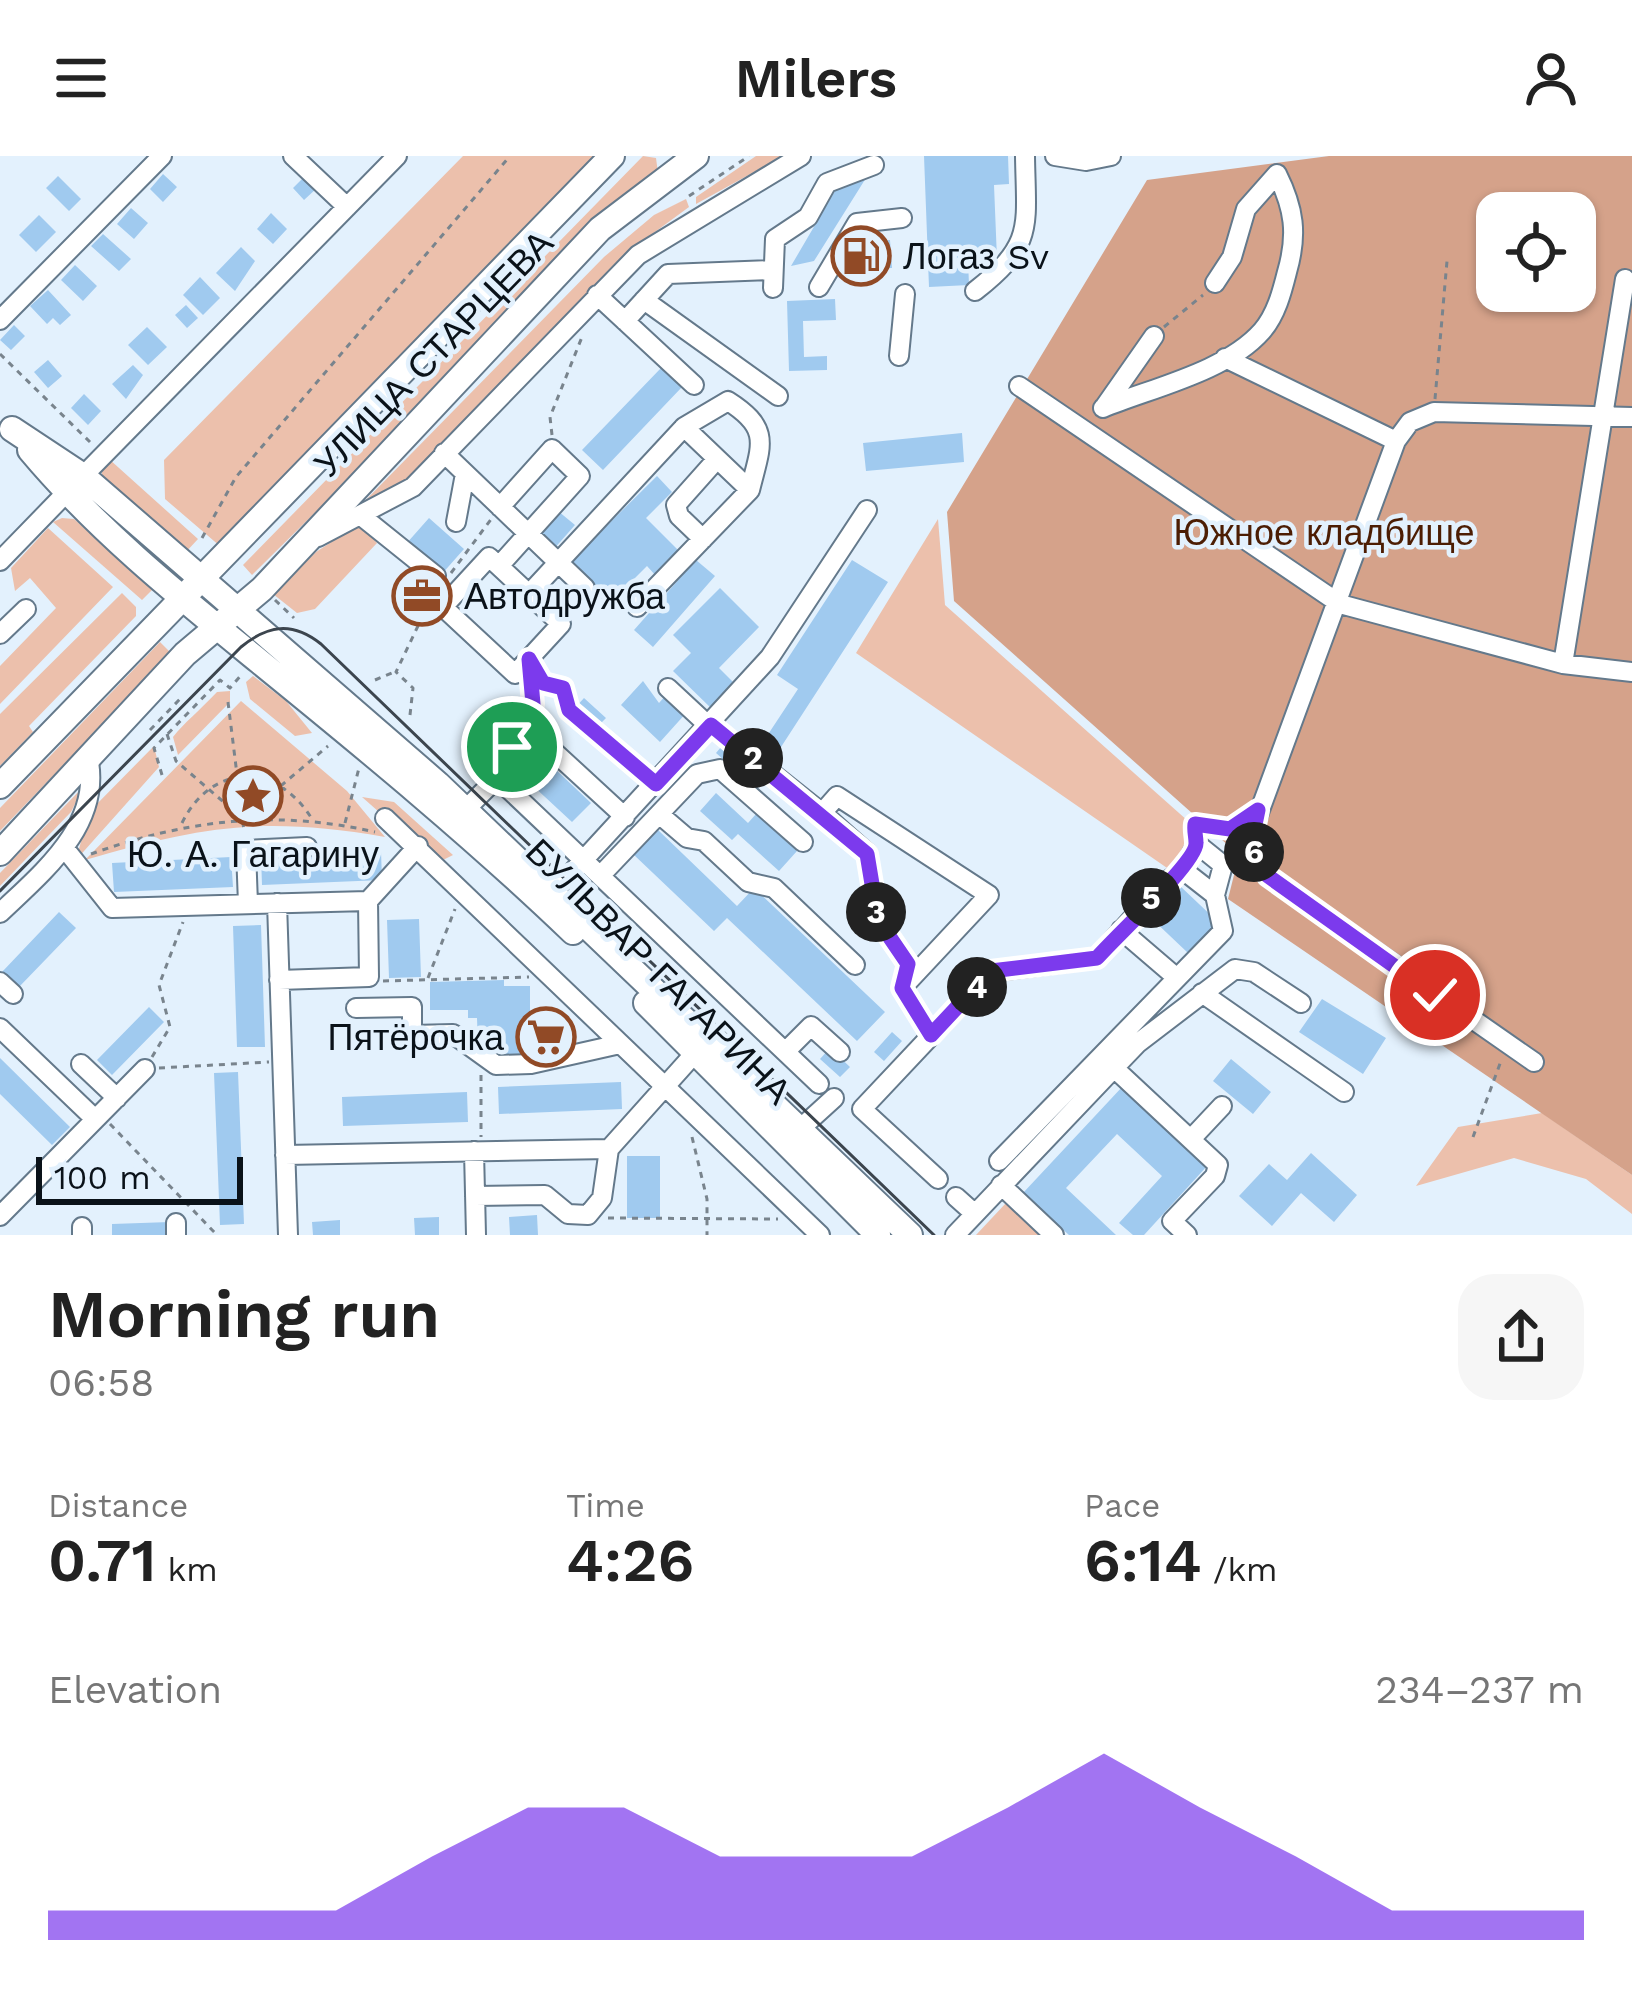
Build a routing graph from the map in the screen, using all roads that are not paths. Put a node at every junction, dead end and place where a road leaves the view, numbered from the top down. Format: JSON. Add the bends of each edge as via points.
{"nodes":[{"id":1,"x":162,"y":156,"type":"edge"},
{"id":2,"x":293,"y":156,"type":"edge"},
{"id":3,"x":397,"y":156,"type":"edge"},
{"id":4,"x":612,"y":156,"type":"edge"},
{"id":5,"x":664,"y":156,"type":"edge"},
{"id":6,"x":696,"y":156,"type":"edge"},
{"id":7,"x":801,"y":156,"type":"edge"},
{"id":8,"x":1025,"y":156,"type":"edge"},
{"id":9,"x":1055,"y":156,"type":"edge"},
{"id":10,"x":1111,"y":156,"type":"edge"},
{"id":11,"x":874,"y":164,"type":"dead end"},
{"id":12,"x":659,"y":182,"type":"junction"},
{"id":13,"x":347,"y":207,"type":"junction"},
{"id":14,"x":902,"y":218,"type":"dead end"},
{"id":15,"x":1624,"y":280,"type":"dead end"},
{"id":16,"x":1215,"y":283,"type":"road end"},
{"id":17,"x":819,"y":286,"type":"dead end"},
{"id":18,"x":975,"y":291,"type":"dead end"},
{"id":19,"x":904,"y":294,"type":"dead end"},
{"id":20,"x":597,"y":295,"type":"junction"},
{"id":21,"x":644,"y":300,"type":"junction"},
{"id":22,"x":0,"y":320,"type":"edge"},
{"id":23,"x":625,"y":321,"type":"junction"},
{"id":24,"x":1154,"y":336,"type":"road end"},
{"id":25,"x":899,"y":356,"type":"dead end"},
{"id":26,"x":1225,"y":358,"type":"junction"},
{"id":27,"x":694,"y":385,"type":"dead end"},
{"id":28,"x":1019,"y":386,"type":"dead end"},
{"id":29,"x":778,"y":396,"type":"dead end"},
{"id":30,"x":1103,"y":408,"type":"junction"},
{"id":31,"x":1603,"y":416,"type":"junction"},
{"id":32,"x":1632,"y":416,"type":"edge"},
{"id":33,"x":6,"y":424,"type":"edge"},
{"id":34,"x":684,"y":427,"type":"junction"},
{"id":35,"x":1088,"y":430,"type":"junction"},
{"id":36,"x":1396,"y":441,"type":"junction"},
{"id":37,"x":444,"y":453,"type":"junction"},
{"id":38,"x":718,"y":459,"type":"junction"},
{"id":39,"x":465,"y":474,"type":"junction"},
{"id":40,"x":74,"y":484,"type":"junction"},
{"id":41,"x":413,"y":488,"type":"junction"},
{"id":42,"x":750,"y":490,"type":"junction"},
{"id":43,"x":500,"y":507,"type":"junction"},
{"id":44,"x":867,"y":510,"type":"dead end"},
{"id":45,"x":360,"y":515,"type":"junction"},
{"id":46,"x":456,"y":522,"type":"dead end"},
{"id":47,"x":526,"y":532,"type":"junction"},
{"id":48,"x":379,"y":533,"type":"junction"},
{"id":49,"x":703,"y":538,"type":"junction"},
{"id":50,"x":298,"y":548,"type":"junction"},
{"id":51,"x":555,"y":560,"type":"junction"},
{"id":52,"x":0,"y":561,"type":"edge"},
{"id":53,"x":499,"y":566,"type":"junction"},
{"id":54,"x":436,"y":576,"type":"dead end"},
{"id":55,"x":585,"y":588,"type":"dead end"},
{"id":56,"x":193,"y":592,"type":"junction"},
{"id":57,"x":267,"y":594,"type":"junction"},
{"id":58,"x":530,"y":594,"type":"junction"},
{"id":59,"x":1340,"y":604,"type":"junction"},
{"id":60,"x":26,"y":608,"type":"dead end"},
{"id":61,"x":638,"y":608,"type":"dead end"},
{"id":62,"x":225,"y":619,"type":"junction"},
{"id":63,"x":0,"y":634,"type":"edge"},
{"id":64,"x":275,"y":639,"type":"junction"},
{"id":65,"x":1563,"y":664,"type":"junction"},
{"id":66,"x":1632,"y":672,"type":"edge"},
{"id":67,"x":668,"y":688,"type":"dead end"},
{"id":68,"x":711,"y":726,"type":"junction"},
{"id":69,"x":88,"y":758,"type":"junction"},
{"id":70,"x":497,"y":778,"type":"junction"},
{"id":71,"x":0,"y":786,"type":"edge"},
{"id":72,"x":465,"y":810,"type":"junction"},
{"id":73,"x":822,"y":813,"type":"junction"},
{"id":74,"x":659,"y":814,"type":"junction"},
{"id":75,"x":625,"y":817,"type":"junction"},
{"id":76,"x":386,"y":826,"type":"road end"},
{"id":77,"x":803,"y":842,"type":"dead end"},
{"id":78,"x":418,"y":846,"type":"junction"},
{"id":79,"x":307,"y":847,"type":"dead end"},
{"id":80,"x":75,"y":853,"type":"junction"},
{"id":81,"x":0,"y":854,"type":"edge"},
{"id":82,"x":584,"y":861,"type":"junction"},
{"id":83,"x":1183,"y":871,"type":"junction"},
{"id":84,"x":600,"y":876,"type":"junction"},
{"id":85,"x":1215,"y":895,"type":"junction"},
{"id":86,"x":547,"y":896,"type":"junction"},
{"id":87,"x":368,"y":901,"type":"junction"},
{"id":88,"x":277,"y":903,"type":"junction"},
{"id":89,"x":248,"y":904,"type":"junction"},
{"id":90,"x":0,"y":913,"type":"edge"},
{"id":91,"x":1121,"y":930,"type":"junction"},
{"id":92,"x":855,"y":965,"type":"dead end"},
{"id":93,"x":1177,"y":978,"type":"junction"},
{"id":94,"x":279,"y":980,"type":"junction"},
{"id":95,"x":902,"y":988,"type":"junction"},
{"id":96,"x":1202,"y":993,"type":"junction"},
{"id":97,"x":1301,"y":1003,"type":"dead end"},
{"id":98,"x":356,"y":1008,"type":"dead end"},
{"id":99,"x":0,"y":1028,"type":"edge"},
{"id":100,"x":931,"y":1035,"type":"junction"},
{"id":101,"x":617,"y":1044,"type":"junction"},
{"id":102,"x":570,"y":1046,"type":"dead end"},
{"id":103,"x":786,"y":1051,"type":"junction"},
{"id":104,"x":839,"y":1052,"type":"dead end"},
{"id":105,"x":695,"y":1053,"type":"junction"},
{"id":106,"x":1534,"y":1062,"type":"dead end"},
{"id":107,"x":81,"y":1064,"type":"dead end"},
{"id":108,"x":1114,"y":1068,"type":"junction"},
{"id":109,"x":145,"y":1069,"type":"road end"},
{"id":110,"x":662,"y":1083,"type":"junction"},
{"id":111,"x":1344,"y":1092,"type":"dead end"},
{"id":112,"x":117,"y":1098,"type":"junction"},
{"id":113,"x":1222,"y":1106,"type":"dead end"},
{"id":114,"x":98,"y":1117,"type":"junction"},
{"id":115,"x":801,"y":1128,"type":"junction"},
{"id":116,"x":1191,"y":1139,"type":"junction"},
{"id":117,"x":609,"y":1149,"type":"junction"},
{"id":118,"x":478,"y":1151,"type":"junction"},
{"id":119,"x":285,"y":1155,"type":"junction"},
{"id":120,"x":999,"y":1161,"type":"dead end"},
{"id":121,"x":938,"y":1179,"type":"dead end"},
{"id":122,"x":1001,"y":1185,"type":"junction"},
{"id":123,"x":475,"y":1196,"type":"junction"},
{"id":124,"x":956,"y":1197,"type":"dead end"},
{"id":125,"x":975,"y":1214,"type":"junction"},
{"id":126,"x":0,"y":1216,"type":"edge"},
{"id":127,"x":1174,"y":1230,"type":"edge"},
{"id":128,"x":288,"y":1235,"type":"edge"},
{"id":129,"x":476,"y":1235,"type":"edge"},
{"id":130,"x":820,"y":1235,"type":"edge"},
{"id":131,"x":878,"y":1235,"type":"edge"},
{"id":132,"x":910,"y":1235,"type":"edge"},
{"id":133,"x":956,"y":1235,"type":"edge"},
{"id":134,"x":1054,"y":1235,"type":"edge"}],
"edges":[{"from":1,"to":22,"type":"street"},
{"from":2,"to":13,"type":"street"},
{"from":3,"to":13,"type":"street"},
{"from":4,"to":56,"type":"main road","name":"УЛИЦА СТАРЦЕВА"},
{"from":5,"to":12,"type":"main road"},
{"from":6,"to":12,"type":"main road","name":"УЛИЦА СТАРЦЕВА"},
{"from":7,"to":20,"type":"street","via":[[683,224]]},
{"from":8,"to":18,"type":"street","via":[[1026,236]]},
{"from":9,"to":10,"type":"street"},
{"from":11,"to":21,"type":"street","via":[[826,183],[808,217],[775,239],[773,279],[668,274]]},
{"from":12,"to":50,"type":"main road","name":"УЛИЦА СТАРЦЕВА","via":[[601,229]]},
{"from":13,"to":40,"type":"street"},
{"from":14,"to":17,"type":"street","via":[[857,224]]},
{"from":15,"to":31,"type":"street"},
{"from":16,"to":26,"type":"street","via":[[1246,209],[1277,174],[1295,212],[1292,258],[1261,332]]},
{"from":19,"to":25,"type":"street"},
{"from":20,"to":23,"type":"street"},
{"from":20,"to":37,"type":"street"},
{"from":21,"to":23,"type":"street"},
{"from":21,"to":29,"type":"street"},
{"from":23,"to":27,"type":"street"},
{"from":24,"to":30,"type":"street"},
{"from":26,"to":30,"type":"street"},
{"from":26,"to":36,"type":"street"},
{"from":28,"to":35,"type":"street"},
{"from":30,"to":35,"type":"street"},
{"from":31,"to":32,"type":"street"},
{"from":31,"to":36,"type":"street","via":[[1434,412],[1411,422]]},
{"from":31,"to":65,"type":"street"},
{"from":33,"to":40,"type":"main road"},
{"from":34,"to":38,"type":"street"},
{"from":34,"to":42,"type":"street","via":[[728,401],[758,427]]},
{"from":34,"to":51,"type":"street"},
{"from":35,"to":59,"type":"street"},
{"from":36,"to":59,"type":"street"},
{"from":37,"to":39,"type":"street"},
{"from":37,"to":41,"type":"street"},
{"from":38,"to":42,"type":"street"},
{"from":38,"to":49,"type":"street","via":[[676,505]]},
{"from":39,"to":43,"type":"street"},
{"from":39,"to":46,"type":"street"},
{"from":40,"to":52,"type":"street"},
{"from":40,"to":56,"type":"main road"},
{"from":41,"to":45,"type":"street"},
{"from":41,"to":48,"type":"street"},
{"from":42,"to":49,"type":"street"},
{"from":43,"to":47,"type":"street"},
{"from":43,"to":47,"type":"street","via":[[552,449],[580,476]]},
{"from":44,"to":68,"type":"street","via":[[770,658]]},
{"from":45,"to":48,"type":"street"},
{"from":45,"to":50,"type":"street"},
{"from":47,"to":51,"type":"street"},
{"from":47,"to":53,"type":"street"},
{"from":48,"to":54,"type":"street"},
{"from":49,"to":61,"type":"street"},
{"from":50,"to":57,"type":"main road","name":"УЛИЦА СТАРЦЕВА"},
{"from":51,"to":55,"type":"street"},
{"from":51,"to":58,"type":"street"},
{"from":53,"to":58,"type":"street"},
{"from":53,"to":58,"type":"street","via":[[489,557],[443,607],[515,674],[561,624]]},
{"from":56,"to":62,"type":"main road"},
{"from":56,"to":71,"type":"main road","name":"УЛИЦА СТАРЦЕВА"},
{"from":57,"to":62,"type":"main road","name":"УЛИЦА СТАРЦЕВА"},
{"from":57,"to":64,"type":"main road","via":[[261,612]]},
{"from":59,"to":65,"type":"street"},
{"from":59,"to":106,"type":"street","via":[[1251,844],[1268,876]]},
{"from":60,"to":63,"type":"street"},
{"from":62,"to":64,"type":"main road","name":"БУЛЬВАР ГАГАРИНА"},
{"from":62,"to":69,"type":"main road","name":"УЛИЦА СТАРЦЕВА"},
{"from":62,"to":86,"type":"main road","name":"БУЛЬВАР ГАГАРИНА"},
{"from":64,"to":72,"type":"main road","name":"БУЛЬВАР ГАГАРИНА"},
{"from":65,"to":66,"type":"street"},
{"from":67,"to":68,"type":"street"},
{"from":68,"to":73,"type":"street"},
{"from":68,"to":75,"type":"street"},
{"from":69,"to":80,"type":"street","via":[[93,779]]},
{"from":69,"to":81,"type":"main road","name":"УЛИЦА СТАРЦЕВА"},
{"from":70,"to":72,"type":"street"},
{"from":70,"to":75,"type":"street","via":[[538,737]]},
{"from":70,"to":82,"type":"street"},
{"from":72,"to":86,"type":"main road","name":"БУЛЬВАР ГАГАРИНА"},
{"from":73,"to":95,"type":"street","via":[[867,854],[878,920],[908,964]]},
{"from":73,"to":95,"type":"street","via":[[837,796],[989,895]]},
{"from":74,"to":77,"type":"street","via":[[697,774],[720,769]]},
{"from":74,"to":84,"type":"street"},
{"from":74,"to":92,"type":"street","via":[[748,882],[774,888]]},
{"from":75,"to":82,"type":"street"},
{"from":76,"to":78,"type":"street"},
{"from":78,"to":87,"type":"street"},
{"from":78,"to":101,"type":"street"},
{"from":79,"to":89,"type":"street","via":[[246,850]]},
{"from":80,"to":89,"type":"street","via":[[112,908]]},
{"from":80,"to":90,"type":"street"},
{"from":82,"to":84,"type":"street"},
{"from":82,"to":86,"type":"street"},
{"from":83,"to":85,"type":"street"},
{"from":83,"to":85,"type":"street","via":[[1197,844],[1222,865]]},
{"from":83,"to":91,"type":"street"},
{"from":84,"to":103,"type":"street"},
{"from":85,"to":93,"type":"street","via":[[1223,931]]},
{"from":86,"to":105,"type":"main road","name":"БУЛЬВАР ГАГАРИНА"},
{"from":86,"to":115,"type":"main road","name":"БУЛЬВАР ГАГАРИНА"},
{"from":87,"to":88,"type":"street"},
{"from":87,"to":94,"type":"street","via":[[369,977]]},
{"from":88,"to":89,"type":"street"},
{"from":88,"to":94,"type":"street"},
{"from":91,"to":93,"type":"street"},
{"from":91,"to":100,"type":"street","via":[[1097,958],[991,971]]},
{"from":93,"to":120,"type":"street"},
{"from":94,"to":119,"type":"street"},
{"from":95,"to":100,"type":"street"},
{"from":96,"to":97,"type":"street","via":[[1244,968]]},
{"from":96,"to":108,"type":"street"},
{"from":96,"to":111,"type":"street"},
{"from":98,"to":101,"type":"street","via":[[412,1007],[412,1035],[453,1034],[496,1065]]},
{"from":99,"to":114,"type":"street"},
{"from":100,"to":121,"type":"street","via":[[862,1109]]},
{"from":101,"to":102,"type":"street"},
{"from":101,"to":110,"type":"street"},
{"from":103,"to":104,"type":"street","via":[[811,1026]]},
{"from":103,"to":115,"type":"street","via":[[826,1091]]},
{"from":105,"to":110,"type":"street"},
{"from":105,"to":131,"type":"main road","name":"БУЛЬВАР ГАГАРИНА"},
{"from":107,"to":112,"type":"street"},
{"from":108,"to":116,"type":"street"},
{"from":108,"to":122,"type":"street"},
{"from":109,"to":112,"type":"street"},
{"from":110,"to":117,"type":"street"},
{"from":110,"to":130,"type":"street"},
{"from":112,"to":114,"type":"street"},
{"from":113,"to":116,"type":"street"},
{"from":114,"to":126,"type":"street"},
{"from":115,"to":132,"type":"main road","name":"БУЛЬВАР ГАГАРИНА"},
{"from":116,"to":127,"type":"street","via":[[1217,1171]]},
{"from":117,"to":118,"type":"street"},
{"from":117,"to":123,"type":"street","via":[[602,1198],[588,1215],[568,1214],[545,1195]]},
{"from":118,"to":119,"type":"street"},
{"from":118,"to":123,"type":"street"},
{"from":119,"to":128,"type":"street"},
{"from":122,"to":125,"type":"street"},
{"from":122,"to":134,"type":"street"},
{"from":123,"to":129,"type":"street"},
{"from":124,"to":125,"type":"street"},
{"from":125,"to":133,"type":"street"}]}
